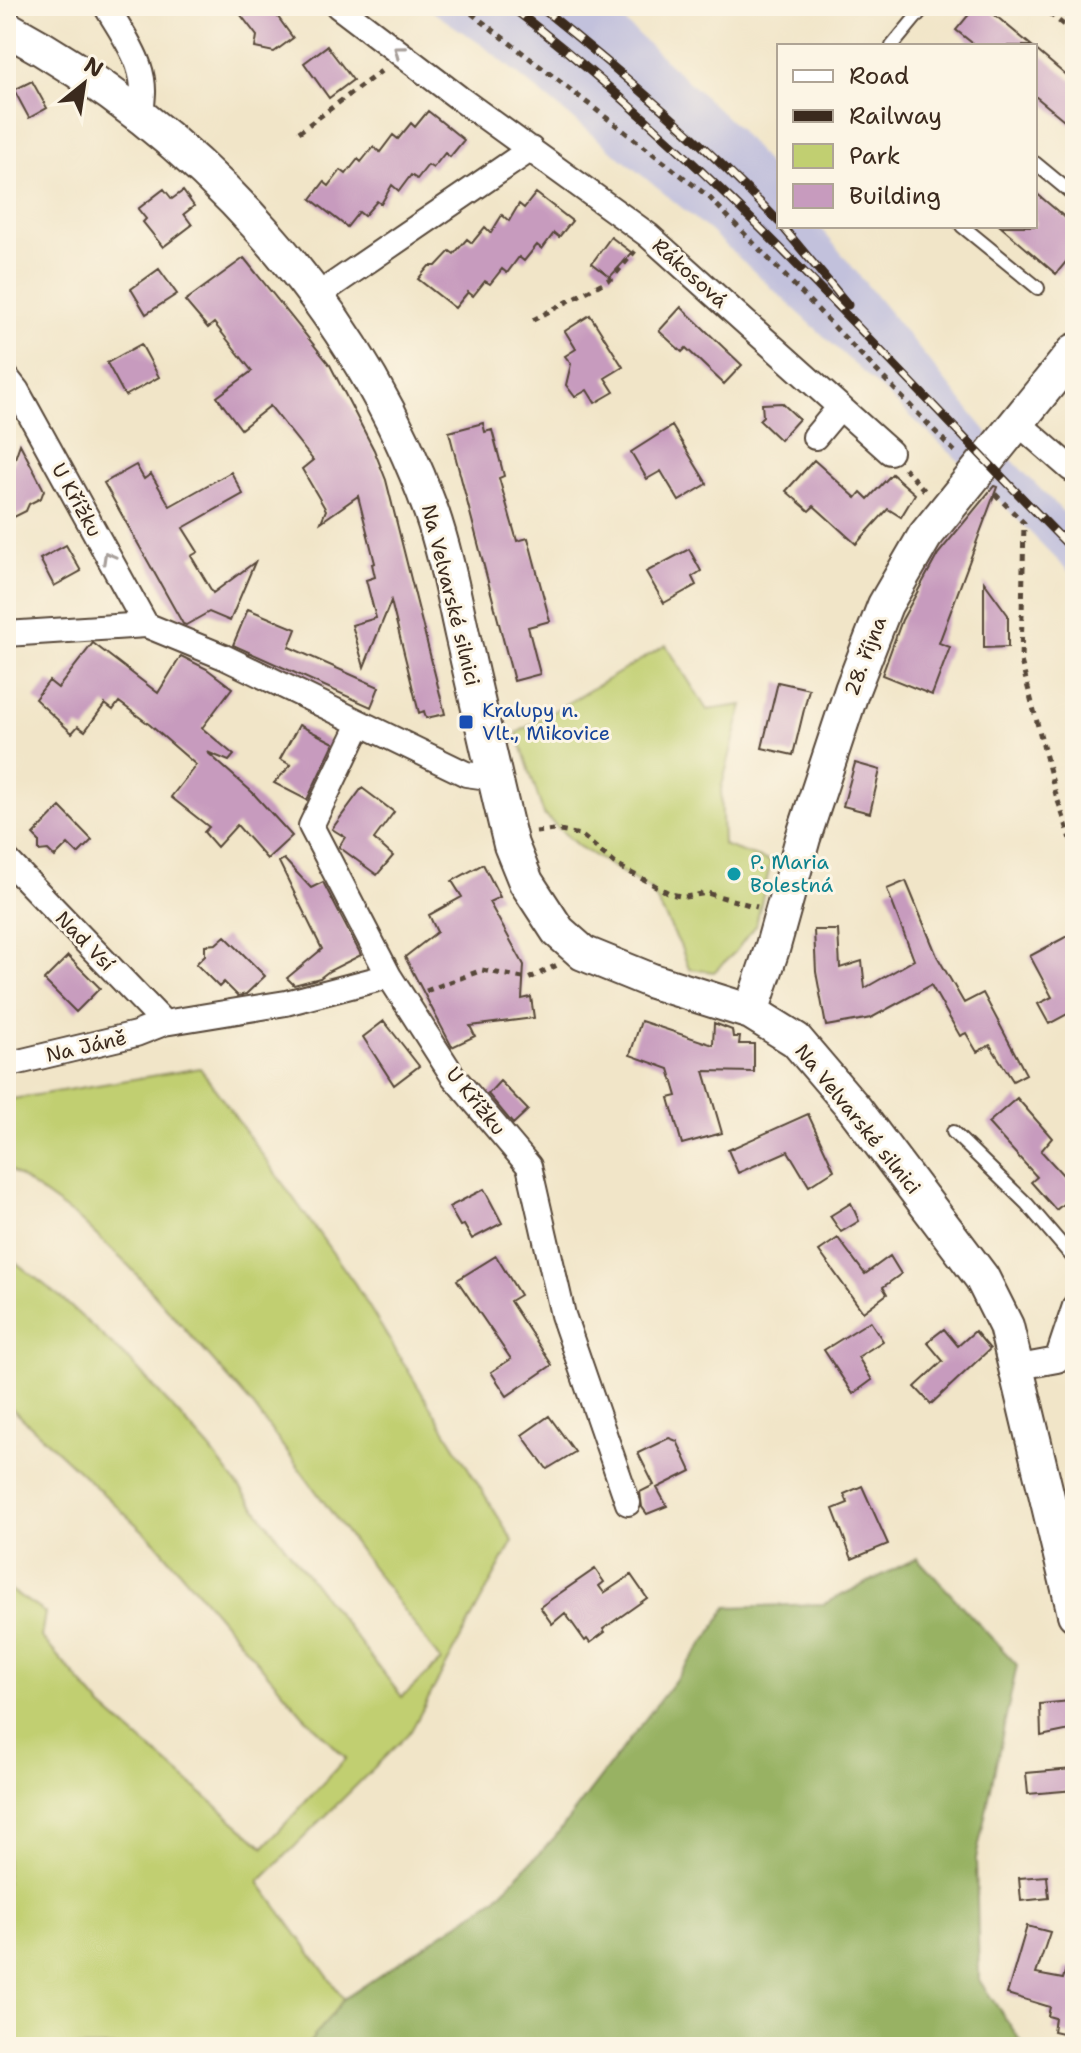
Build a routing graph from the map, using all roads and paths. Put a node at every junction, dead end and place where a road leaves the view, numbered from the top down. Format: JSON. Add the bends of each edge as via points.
{"nodes":[{"id":1,"x":106,"y":6,"type":"edge"},
{"id":2,"x":338,"y":6,"type":"edge"},
{"id":3,"x":462,"y":6,"type":"edge"},
{"id":4,"x":925,"y":6,"type":"edge"},
{"id":5,"x":1040,"y":6,"type":"edge"},
{"id":6,"x":6,"y":28,"type":"edge"},
{"id":7,"x":1075,"y":34,"type":"edge"},
{"id":8,"x":894,"y":44,"type":"edge"},
{"id":9,"x":404,"y":54,"type":"junction"},
{"id":10,"x":140,"y":114,"type":"junction"},
{"id":11,"x":299,"y":132,"type":"dead end"},
{"id":12,"x":531,"y":149,"type":"junction"},
{"id":13,"x":1037,"y":165,"type":"edge"},
{"id":14,"x":1075,"y":196,"type":"edge"},
{"id":15,"x":964,"y":228,"type":"edge"},
{"id":16,"x":648,"y":235,"type":"junction"},
{"id":17,"x":1038,"y":288,"type":"dead end"},
{"id":18,"x":315,"y":297,"type":"junction"},
{"id":19,"x":533,"y":320,"type":"dead end"},
{"id":20,"x":1075,"y":351,"type":"edge"},
{"id":21,"x":6,"y":377,"type":"edge"},
{"id":22,"x":840,"y":407,"type":"junction"},
{"id":23,"x":1016,"y":421,"type":"junction"},
{"id":24,"x":815,"y":437,"type":"dead end"},
{"id":25,"x":890,"y":452,"type":"joint"},
{"id":26,"x":968,"y":465,"type":"junction"},
{"id":27,"x":1075,"y":468,"type":"edge"},
{"id":28,"x":923,"y":505,"type":"dead end"},
{"id":29,"x":146,"y":625,"type":"junction"},
{"id":30,"x":6,"y":634,"type":"edge"},
{"id":31,"x":360,"y":724,"type":"junction"},
{"id":32,"x":495,"y":778,"type":"junction"},
{"id":33,"x":528,"y":833,"type":"dead end"},
{"id":34,"x":1075,"y":851,"type":"edge"},
{"id":35,"x":6,"y":859,"type":"edge"},
{"id":36,"x":763,"y":909,"type":"dead end"},
{"id":37,"x":583,"y":953,"type":"junction"},
{"id":38,"x":389,"y":976,"type":"junction"},
{"id":39,"x":404,"y":1000,"type":"junction"},
{"id":40,"x":751,"y":1012,"type":"junction"},
{"id":41,"x":164,"y":1023,"type":"junction"},
{"id":42,"x":6,"y":1065,"type":"edge"},
{"id":43,"x":953,"y":1132,"type":"dead end"},
{"id":44,"x":1075,"y":1260,"type":"edge"},
{"id":45,"x":1075,"y":1306,"type":"edge"},
{"id":46,"x":1014,"y":1368,"type":"junction"},
{"id":47,"x":628,"y":1503,"type":"dead end"},
{"id":48,"x":1075,"y":1614,"type":"edge"}],
"edges":[{"from":1,"to":10,"type":"street","via":[[143,76]]},
{"from":9,"to":2,"type":"street","name":"Rákosová","one_way":true},
{"from":3,"to":26,"type":"path","via":[[709,197]]},
{"from":4,"to":8,"type":"lane"},
{"from":5,"to":7,"type":"path"},
{"from":6,"to":10,"type":"main road","name":"Na Velvarské silnici"},
{"from":9,"to":11,"type":"path"},
{"from":9,"to":12,"type":"street","name":"Rákosová"},
{"from":10,"to":18,"type":"main road","name":"Na Velvarské silnici","via":[[253,220]]},
{"from":12,"to":16,"type":"street","name":"Rákosová"},
{"from":12,"to":18,"type":"street"},
{"from":13,"to":14,"type":"lane"},
{"from":15,"to":17,"type":"lane"},
{"from":16,"to":19,"type":"path","via":[[612,278]]},
{"from":16,"to":22,"type":"street","name":"Rákosová"},
{"from":18,"to":32,"type":"main road","name":"Na Velvarské silnici","via":[[365,368],[419,477],[441,540]]},
{"from":20,"to":23,"type":"main road","name":"28. října"},
{"from":29,"to":21,"type":"street","name":"U Křížku","one_way":true},
{"from":22,"to":24,"type":"street"},
{"from":22,"to":25,"type":"street","name":"Rákosová"},
{"from":23,"to":26,"type":"main road","name":"28. října"},
{"from":23,"to":27,"type":"street"},
{"from":25,"to":28,"type":"path","via":[[930,497]]},
{"from":26,"to":34,"type":"path","via":[[1024,523],[1021,661]]},
{"from":26,"to":40,"type":"main road","name":"28. října","via":[[903,570],[865,651]]},
{"from":29,"to":30,"type":"street"},
{"from":29,"to":31,"type":"street"},
{"from":31,"to":32,"type":"street","via":[[466,774]]},
{"from":31,"to":38,"type":"street","name":"U Křížku","via":[[311,826]]},
{"from":32,"to":37,"type":"main road","name":"Na Velvarské silnici","via":[[526,882],[558,931]]},
{"from":33,"to":36,"type":"path","via":[[581,835],[618,866],[671,894],[707,893]]},
{"from":35,"to":41,"type":"street","name":"Nad Vsí"},
{"from":37,"to":39,"type":"path","via":[[528,979],[482,970]]},
{"from":37,"to":40,"type":"main road","name":"Na Velvarské silnici"},
{"from":38,"to":39,"type":"street","name":"U Křížku"},
{"from":38,"to":41,"type":"street","name":"Na Jáně","via":[[286,1003]]},
{"from":39,"to":47,"type":"street","name":"U Křížku","via":[[453,1076],[529,1166],[563,1315]]},
{"from":40,"to":46,"type":"main road","name":"Na Velvarské silnici","via":[[783,1030],[809,1055],[982,1278],[1006,1326]]},
{"from":41,"to":42,"type":"street","name":"Na Jáně"},
{"from":43,"to":44,"type":"lane"},
{"from":45,"to":46,"type":"street","via":[[1057,1360]]},
{"from":46,"to":48,"type":"main road","name":"Na Velvarské silnici"}]}
